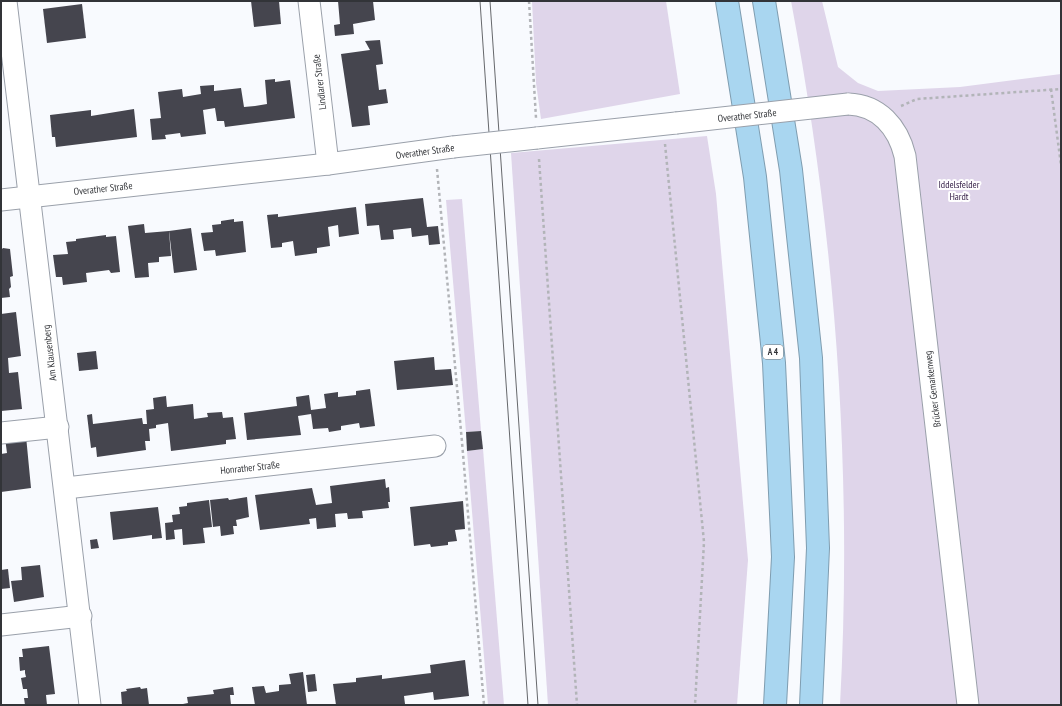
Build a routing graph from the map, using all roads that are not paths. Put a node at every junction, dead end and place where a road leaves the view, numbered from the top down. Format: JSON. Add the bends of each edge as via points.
{"nodes":[{"id":1,"x":6,"y":1,"type":"edge"},
{"id":2,"x":309,"y":1,"type":"edge"},
{"id":3,"x":727,"y":1,"type":"edge"},
{"id":4,"x":764,"y":1,"type":"edge"},
{"id":5,"x":848,"y":104,"type":"joint"},
{"id":6,"x":328,"y":164,"type":"junction"},
{"id":7,"x":30,"y":196,"type":"junction"},
{"id":8,"x":1,"y":200,"type":"edge"},
{"id":9,"x":58,"y":427,"type":"junction"},
{"id":10,"x":1,"y":433,"type":"edge"},
{"id":11,"x":434,"y":446,"type":"dead end"},
{"id":12,"x":66,"y":488,"type":"junction"},
{"id":13,"x":80,"y":616,"type":"junction"},
{"id":14,"x":1,"y":625,"type":"edge"},
{"id":15,"x":90,"y":705,"type":"edge"},
{"id":16,"x":774,"y":705,"type":"edge"},
{"id":17,"x":811,"y":705,"type":"edge"},
{"id":18,"x":968,"y":705,"type":"edge"}],
"edges":[{"from":1,"to":7,"type":"street","name":"Am Klausenberg"},
{"from":2,"to":6,"type":"street","name":"Lindlarer Straße"},
{"from":3,"to":16,"type":"highway","number":"A 4","via":[[755,177],[774,363],[783,557]]},
{"from":4,"to":17,"type":"highway","via":[[791,170],[811,358],[818,548]]},
{"from":5,"to":6,"type":"street","name":"Overather Straße","bridge":true,"via":[[669,124],[537,129],[444,149]]},
{"from":5,"to":18,"type":"street","name":"Brücker Gemarkenweg","via":[[866,107],[881,115],[896,132],[905,156]]},
{"from":6,"to":7,"type":"street","name":"Overather Straße"},
{"from":7,"to":8,"type":"street","name":"Overather Straße"},
{"from":7,"to":9,"type":"street","name":"Am Klausenberg"},
{"from":9,"to":10,"type":"street"},
{"from":9,"to":12,"type":"street","name":"Am Klausenberg"},
{"from":11,"to":12,"type":"street","name":"Honrather Straße"},
{"from":12,"to":13,"type":"street","name":"Am Klausenberg"},
{"from":13,"to":14,"type":"street"},
{"from":13,"to":15,"type":"street","name":"Am Klausenberg"}]}
